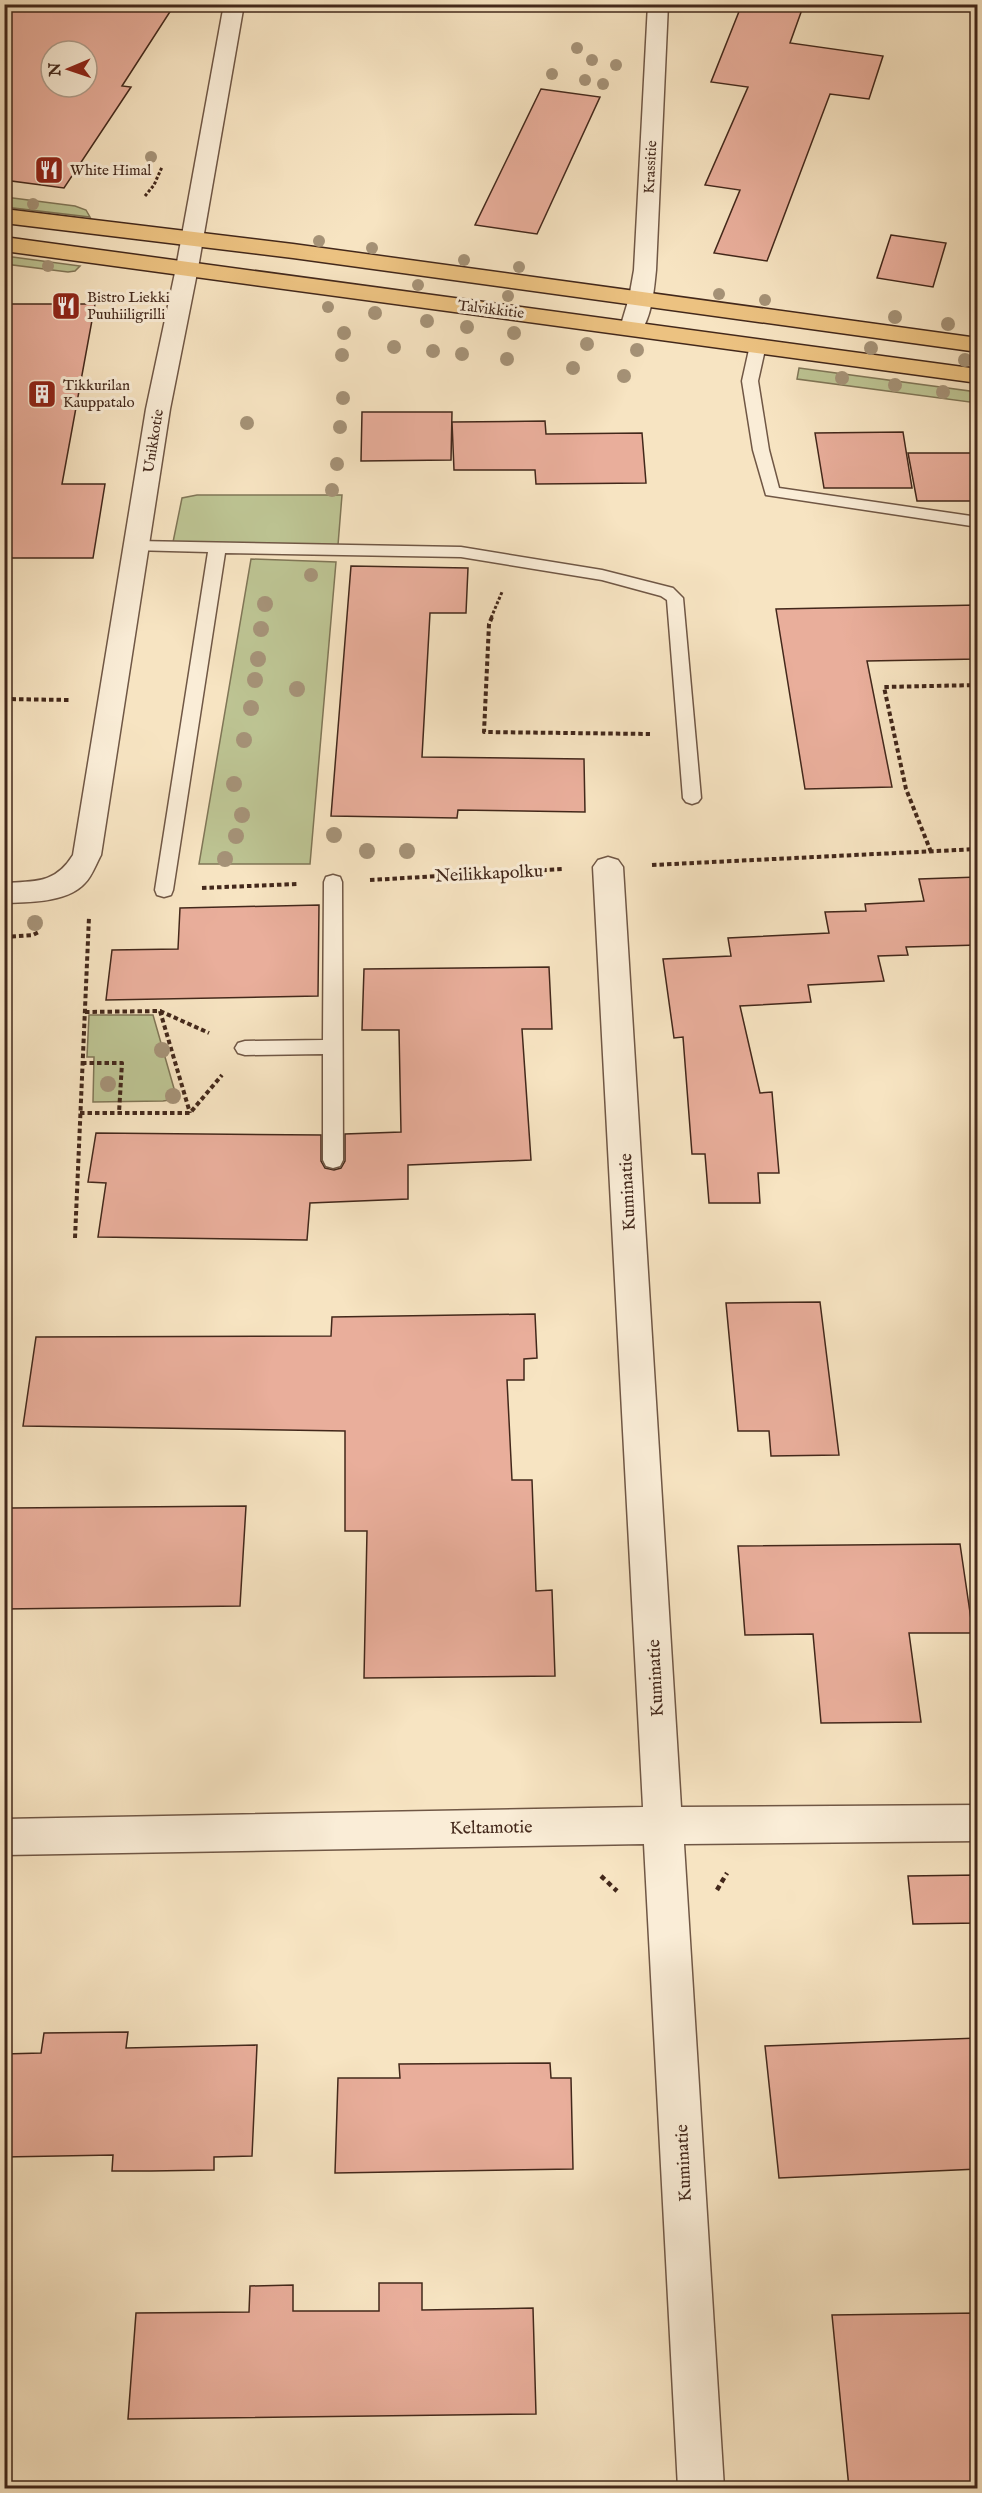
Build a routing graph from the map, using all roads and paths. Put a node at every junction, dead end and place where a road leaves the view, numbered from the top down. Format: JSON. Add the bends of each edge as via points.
{"nodes":[{"id":1,"x":234,"y":4,"type":"edge"},
{"id":2,"x":658,"y":4,"type":"edge"},
{"id":3,"x":4,"y":216,"type":"edge"},
{"id":4,"x":194,"y":238,"type":"junction"},
{"id":5,"x":4,"y":244,"type":"edge"},
{"id":6,"x":188,"y":268,"type":"junction"},
{"id":7,"x":641,"y":298,"type":"junction"},
{"id":8,"x":632,"y":328,"type":"junction"},
{"id":9,"x":758,"y":345,"type":"junction"},
{"id":10,"x":978,"y":345,"type":"edge"},
{"id":11,"x":978,"y":376,"type":"edge"},
{"id":12,"x":978,"y":522,"type":"edge"},
{"id":13,"x":137,"y":546,"type":"junction"},
{"id":14,"x":217,"y":548,"type":"junction"},
{"id":15,"x":514,"y":561,"type":"junction"},
{"id":16,"x":978,"y":685,"type":"edge"},
{"id":17,"x":4,"y":699,"type":"edge"},
{"id":18,"x":78,"y":700,"type":"dead end"},
{"id":19,"x":687,"y":735,"type":"junction"},
{"id":20,"x":692,"y":798,"type":"dead end"},
{"id":21,"x":978,"y":849,"type":"edge"},
{"id":22,"x":931,"y":852,"type":"junction"},
{"id":23,"x":608,"y":867,"type":"junction"},
{"id":24,"x":333,"y":882,"type":"junction"},
{"id":25,"x":164,"y":890,"type":"joint"},
{"id":26,"x":4,"y":893,"type":"edge"},
{"id":27,"x":89,"y":916,"type":"dead end"},
{"id":28,"x":85,"y":1012,"type":"junction"},
{"id":29,"x":333,"y":1047,"type":"junction"},
{"id":30,"x":245,"y":1048,"type":"dead end"},
{"id":31,"x":82,"y":1063,"type":"junction"},
{"id":32,"x":80,"y":1113,"type":"junction"},
{"id":33,"x":119,"y":1113,"type":"junction"},
{"id":34,"x":333,"y":1160,"type":"dead end"},
{"id":35,"x":75,"y":1238,"type":"dead end"},
{"id":36,"x":978,"y":1823,"type":"edge"},
{"id":37,"x":663,"y":1826,"type":"junction"},
{"id":38,"x":4,"y":1837,"type":"edge"},
{"id":39,"x":701,"y":2488,"type":"edge"}],
"edges":[{"from":1,"to":4,"type":"street","name":"Unikkotie"},
{"from":2,"to":7,"type":"street","name":"Krassitie"},
{"from":3,"to":4,"type":"main road","name":"Talvikkitie"},
{"from":4,"to":6,"type":"street","name":"Unikkotie"},
{"from":4,"to":7,"type":"main road","name":"Talvikkitie"},
{"from":5,"to":6,"type":"main road","name":"Talvikkitie"},
{"from":6,"to":8,"type":"main road","name":"Talvikkitie"},
{"from":6,"to":13,"type":"street","name":"Unikkotie","via":[[179,299]]},
{"from":7,"to":8,"type":"street","name":"Krassitie"},
{"from":7,"to":10,"type":"main road","name":"Talvikkitie"},
{"from":8,"to":9,"type":"main road","name":"Talvikkitie"},
{"from":9,"to":11,"type":"main road","name":"Talvikkitie"},
{"from":9,"to":12,"type":"lane","via":[[750,381],[772,492]]},
{"from":13,"to":14,"type":"lane"},
{"from":13,"to":26,"type":"street","name":"Unikkotie","via":[[87,855],[74,878],[50,890]]},
{"from":14,"to":15,"type":"lane","via":[[461,552]]},
{"from":14,"to":25,"type":"lane"},
{"from":15,"to":19,"type":"lane","via":[[602,575],[668,592],[675,598]]},
{"from":15,"to":19,"type":"path","via":[[489,624],[484,732]]},
{"from":16,"to":22,"type":"path","via":[[884,687],[906,789]]},
{"from":17,"to":18,"type":"path"},
{"from":19,"to":20,"type":"lane"},
{"from":21,"to":22,"type":"path","name":"Neilikkapolku"},
{"from":22,"to":23,"type":"path","name":"Neilikkapolku"},
{"from":23,"to":24,"type":"path","name":"Neilikkapolku"},
{"from":23,"to":37,"type":"street","name":"Kuminatie"},
{"from":24,"to":25,"type":"path","name":"Neilikkapolku"},
{"from":24,"to":29,"type":"lane"},
{"from":27,"to":28,"type":"path"},
{"from":28,"to":31,"type":"path"},
{"from":28,"to":33,"type":"path","via":[[160,1011],[190,1113]]},
{"from":29,"to":30,"type":"lane"},
{"from":29,"to":34,"type":"lane"},
{"from":31,"to":32,"type":"path"},
{"from":31,"to":33,"type":"path","via":[[122,1063]]},
{"from":32,"to":33,"type":"path"},
{"from":32,"to":35,"type":"path"},
{"from":36,"to":37,"type":"street","name":"Keltamotie"},
{"from":37,"to":38,"type":"street","name":"Keltamotie"},
{"from":37,"to":39,"type":"street","name":"Kuminatie"}]}
